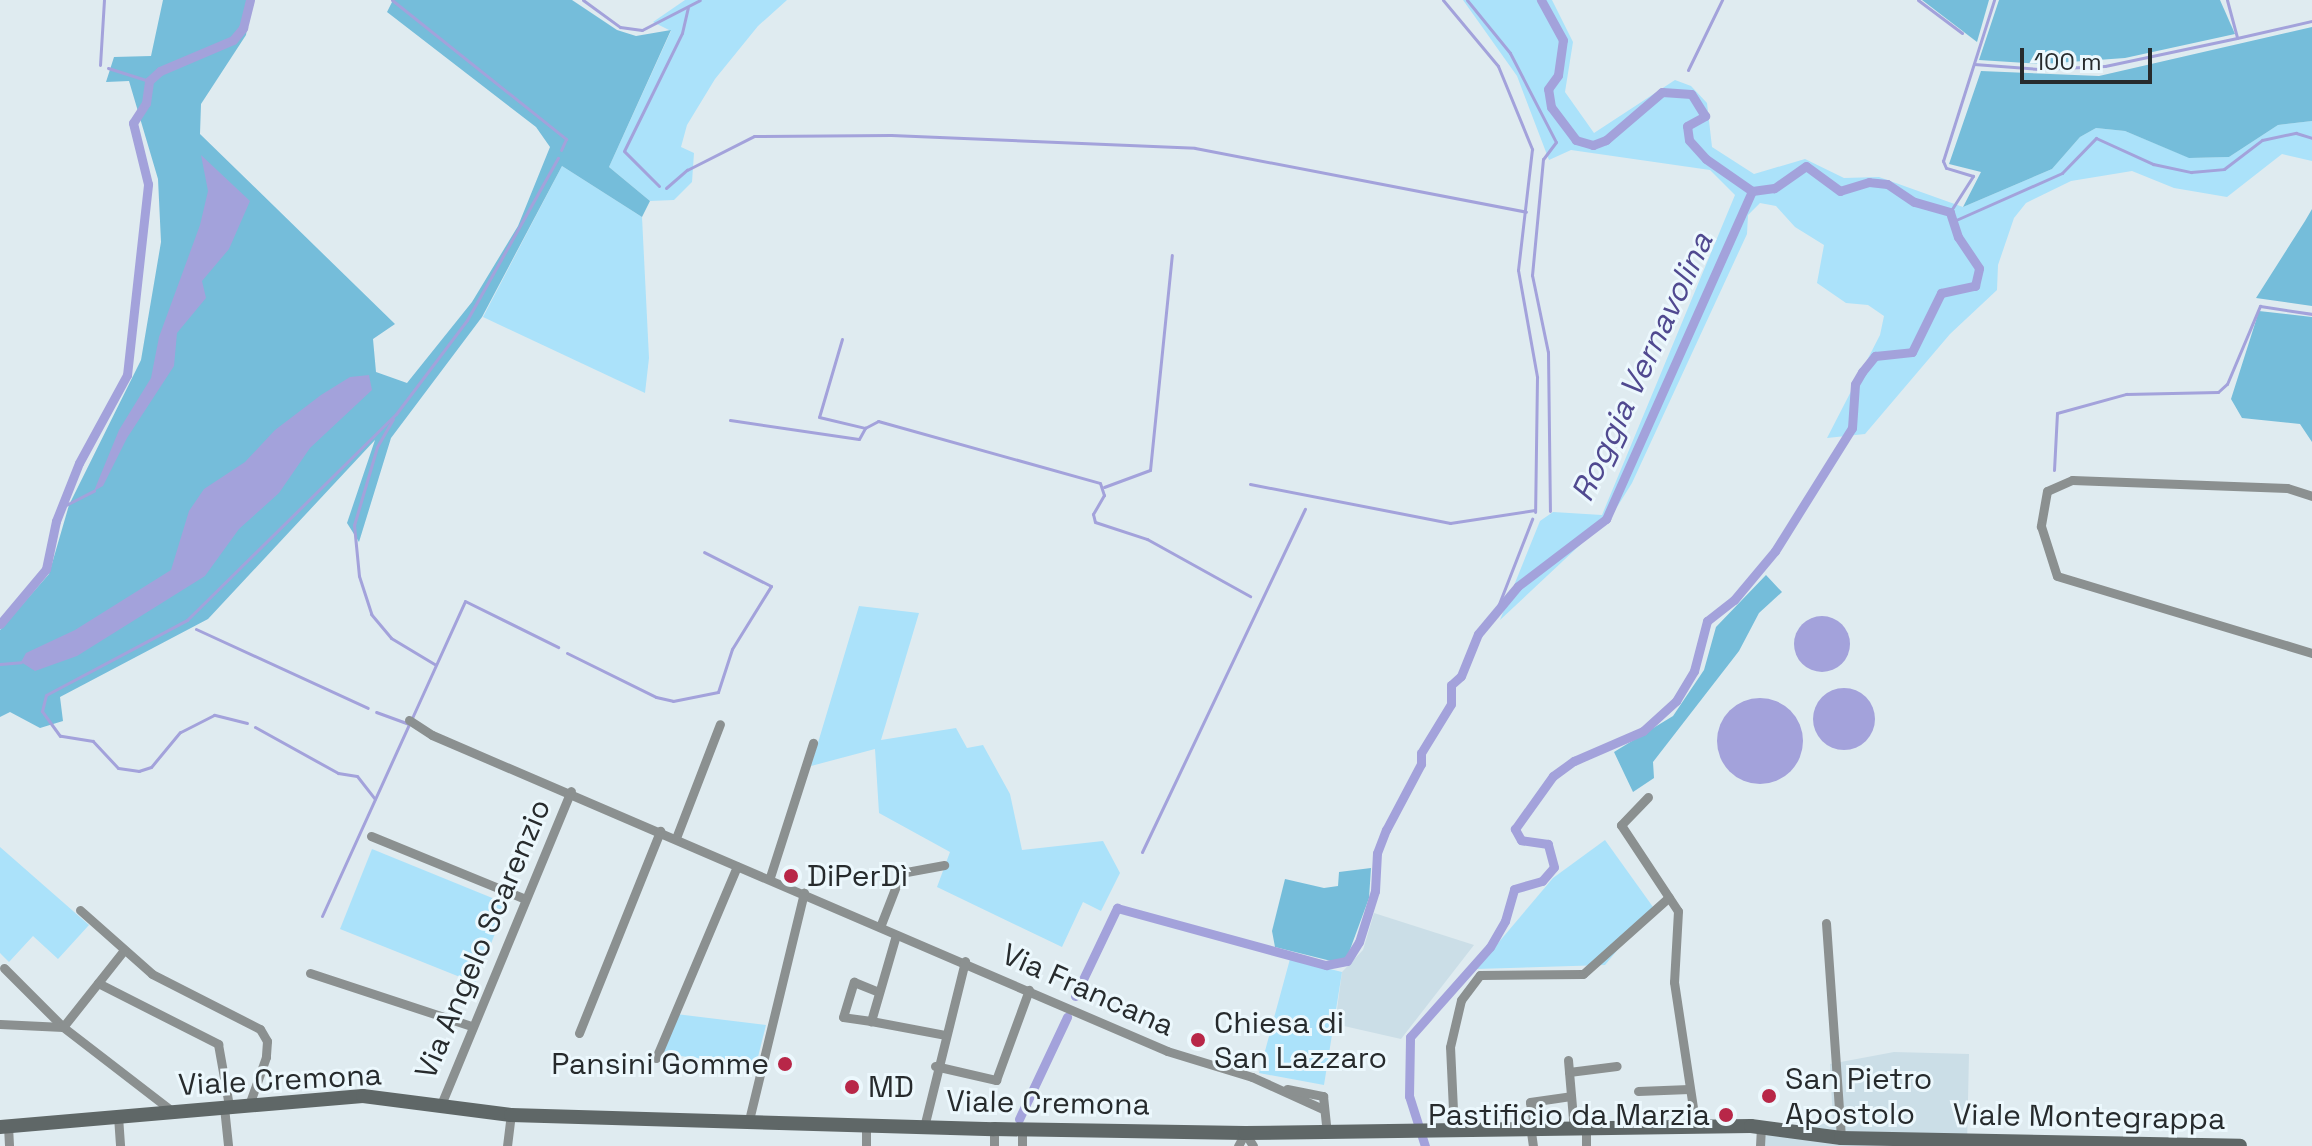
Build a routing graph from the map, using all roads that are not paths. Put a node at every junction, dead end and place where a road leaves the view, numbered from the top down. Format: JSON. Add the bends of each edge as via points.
{"nodes":[{"id":1,"x":2312,"y":496,"type":"edge"},
{"id":2,"x":2312,"y":653,"type":"edge"},
{"id":3,"x":409,"y":720,"type":"dead end"},
{"id":4,"x":720,"y":724,"type":"dead end"},
{"id":5,"x":813,"y":743,"type":"dead end"},
{"id":6,"x":571,"y":791,"type":"junction"},
{"id":7,"x":1648,"y":797,"type":"dead end"},
{"id":8,"x":660,"y":831,"type":"junction"},
{"id":9,"x":371,"y":836,"type":"dead end"},
{"id":10,"x":676,"y":838,"type":"junction"},
{"id":11,"x":944,"y":865,"type":"dead end"},
{"id":12,"x":737,"y":866,"type":"junction"},
{"id":13,"x":770,"y":877,"type":"junction"},
{"id":14,"x":804,"y":893,"type":"junction"},
{"id":15,"x":1669,"y":897,"type":"junction"},
{"id":16,"x":525,"y":899,"type":"junction"},
{"id":17,"x":80,"y":910,"type":"dead end"},
{"id":18,"x":1826,"y":923,"type":"dead end"},
{"id":19,"x":880,"y":927,"type":"junction"},
{"id":20,"x":896,"y":935,"type":"junction"},
{"id":21,"x":124,"y":950,"type":"junction"},
{"id":22,"x":965,"y":961,"type":"junction"},
{"id":23,"x":4,"y":968,"type":"dead end"},
{"id":24,"x":310,"y":973,"type":"dead end"},
{"id":25,"x":98,"y":983,"type":"junction"},
{"id":26,"x":1029,"y":990,"type":"junction"},
{"id":27,"x":879,"y":992,"type":"junction"},
{"id":28,"x":871,"y":1021,"type":"junction"},
{"id":29,"x":0,"y":1024,"type":"edge"},
{"id":30,"x":471,"y":1026,"type":"junction"},
{"id":31,"x":63,"y":1027,"type":"junction"},
{"id":32,"x":579,"y":1033,"type":"dead end"},
{"id":33,"x":945,"y":1035,"type":"junction"},
{"id":34,"x":656,"y":1058,"type":"dead end"},
{"id":35,"x":1568,"y":1060,"type":"dead end"},
{"id":36,"x":935,"y":1066,"type":"junction"},
{"id":37,"x":1617,"y":1066,"type":"dead end"},
{"id":38,"x":1569,"y":1072,"type":"junction"},
{"id":39,"x":1280,"y":1089,"type":"junction"},
{"id":40,"x":1689,"y":1089,"type":"junction"},
{"id":41,"x":1638,"y":1091,"type":"dead end"},
{"id":42,"x":1571,"y":1096,"type":"junction"},
{"id":43,"x":249,"y":1105,"type":"junction"},
{"id":44,"x":226,"y":1107,"type":"junction"},
{"id":45,"x":440,"y":1107,"type":"junction"},
{"id":46,"x":1323,"y":1109,"type":"junction"},
{"id":47,"x":172,"y":1111,"type":"junction"},
{"id":48,"x":511,"y":1115,"type":"junction"},
{"id":49,"x":118,"y":1116,"type":"junction"},
{"id":50,"x":749,"y":1120,"type":"junction"},
{"id":51,"x":866,"y":1124,"type":"junction"},
{"id":52,"x":4,"y":1126,"type":"edge"},
{"id":53,"x":924,"y":1127,"type":"junction"},
{"id":54,"x":1696,"y":1127,"type":"junction"},
{"id":55,"x":1761,"y":1127,"type":"junction"},
{"id":56,"x":994,"y":1129,"type":"junction"},
{"id":57,"x":1022,"y":1130,"type":"junction"},
{"id":58,"x":1580,"y":1130,"type":"junction"},
{"id":59,"x":1454,"y":1131,"type":"junction"},
{"id":60,"x":1327,"y":1133,"type":"junction"},
{"id":61,"x":1533,"y":1136,"type":"edge"},
{"id":62,"x":1841,"y":1138,"type":"junction"},
{"id":63,"x":1367,"y":1139,"type":"edge"},
{"id":64,"x":1245,"y":1142,"type":"edge"},
{"id":65,"x":9,"y":1146,"type":"edge"},
{"id":66,"x":120,"y":1146,"type":"edge"},
{"id":67,"x":228,"y":1146,"type":"edge"},
{"id":68,"x":507,"y":1146,"type":"edge"},
{"id":69,"x":866,"y":1146,"type":"edge"},
{"id":70,"x":994,"y":1146,"type":"edge"},
{"id":71,"x":1022,"y":1146,"type":"edge"},
{"id":72,"x":1586,"y":1146,"type":"edge"},
{"id":73,"x":1760,"y":1146,"type":"edge"},
{"id":74,"x":2240,"y":1146,"type":"edge"}],
"edges":[{"from":1,"to":2,"type":"street","via":[[2287,488],[2072,480],[2047,491],[2041,526],[2057,576]]},
{"from":3,"to":6,"type":"street","name":"Via Francana","via":[[432,735]]},
{"from":4,"to":10,"type":"street"},
{"from":5,"to":13,"type":"street"},
{"from":6,"to":8,"type":"street","name":"Via Francana"},
{"from":6,"to":16,"type":"street","name":"Via Angelo Scarenzio"},
{"from":7,"to":15,"type":"street","via":[[1621,825]]},
{"from":8,"to":10,"type":"street","name":"Via Francana"},
{"from":8,"to":32,"type":"street"},
{"from":9,"to":16,"type":"street"},
{"from":10,"to":12,"type":"street","name":"Via Francana"},
{"from":11,"to":19,"type":"street","via":[[901,873]]},
{"from":12,"to":13,"type":"street","name":"Via Francana"},
{"from":12,"to":34,"type":"street"},
{"from":13,"to":14,"type":"street","name":"Via Francana"},
{"from":14,"to":19,"type":"street","name":"Via Francana"},
{"from":14,"to":50,"type":"street"},
{"from":15,"to":40,"type":"street","via":[[1678,911],[1674,982]]},
{"from":15,"to":59,"type":"street","via":[[1583,974],[1480,975],[1461,1000],[1450,1047]]},
{"from":16,"to":30,"type":"street","name":"Via Angelo Scarenzio"},
{"from":17,"to":21,"type":"street"},
{"from":18,"to":62,"type":"street"},
{"from":19,"to":20,"type":"street","name":"Via Francana"},
{"from":20,"to":22,"type":"street","name":"Via Francana"},
{"from":20,"to":27,"type":"street"},
{"from":21,"to":25,"type":"street"},
{"from":21,"to":43,"type":"street","via":[[152,974],[265,1035],[266,1057]]},
{"from":22,"to":26,"type":"street","name":"Via Francana"},
{"from":22,"to":33,"type":"street"},
{"from":23,"to":31,"type":"street"},
{"from":24,"to":30,"type":"street"},
{"from":25,"to":31,"type":"street"},
{"from":25,"to":44,"type":"street","via":[[218,1044]]},
{"from":26,"to":36,"type":"street","via":[[996,1080]]},
{"from":26,"to":39,"type":"street","name":"Via Francana","via":[[1167,1051]]},
{"from":27,"to":28,"type":"street"},
{"from":27,"to":28,"type":"street","via":[[854,982],[843,1017]]},
{"from":28,"to":33,"type":"street"},
{"from":29,"to":31,"type":"street"},
{"from":30,"to":45,"type":"street","name":"Via Angelo Scarenzio"},
{"from":31,"to":47,"type":"street"},
{"from":33,"to":36,"type":"street"},
{"from":35,"to":38,"type":"street"},
{"from":36,"to":53,"type":"street"},
{"from":37,"to":38,"type":"street"},
{"from":38,"to":42,"type":"street"},
{"from":39,"to":46,"type":"street","name":"Via Francana"},
{"from":39,"to":46,"type":"street","name":"Via Francana","via":[[1306,1089],[1323,1096]]},
{"from":40,"to":41,"type":"street"},
{"from":40,"to":54,"type":"street"},
{"from":42,"to":58,"type":"street"},
{"from":42,"to":61,"type":"street","via":[[1530,1102]]},
{"from":43,"to":44,"type":"main road","name":"Viale Cremona"},
{"from":43,"to":45,"type":"main road","name":"Viale Cremona","via":[[363,1096]]},
{"from":44,"to":47,"type":"main road","name":"Viale Cremona"},
{"from":44,"to":67,"type":"street"},
{"from":45,"to":48,"type":"main road","name":"Viale Cremona"},
{"from":46,"to":60,"type":"street","name":"Via Francana"},
{"from":47,"to":49,"type":"main road","name":"Viale Cremona"},
{"from":48,"to":50,"type":"main road","name":"Viale Cremona"},
{"from":48,"to":68,"type":"street"},
{"from":49,"to":52,"type":"main road","name":"Viale Cremona"},
{"from":49,"to":66,"type":"street"},
{"from":50,"to":51,"type":"main road","name":"Viale Cremona"},
{"from":51,"to":53,"type":"main road","name":"Viale Cremona"},
{"from":51,"to":69,"type":"street"},
{"from":52,"to":65,"type":"street"},
{"from":53,"to":56,"type":"main road","name":"Viale Cremona"},
{"from":54,"to":55,"type":"main road","name":"Viale Montegrappa"},
{"from":54,"to":58,"type":"main road","name":"Viale Montegrappa"},
{"from":55,"to":62,"type":"main road","name":"Viale Montegrappa"},
{"from":55,"to":73,"type":"street"},
{"from":56,"to":57,"type":"main road","name":"Viale Cremona"},
{"from":56,"to":70,"type":"street"},
{"from":57,"to":64,"type":"main road","name":"Viale Cremona"},
{"from":57,"to":71,"type":"street"},
{"from":58,"to":61,"type":"main road","name":"Viale Cremona"},
{"from":58,"to":72,"type":"street"},
{"from":59,"to":61,"type":"main road","name":"Viale Cremona"},
{"from":59,"to":63,"type":"main road","name":"Viale Cremona","via":[[1405,1131]]},
{"from":60,"to":63,"type":"main road","name":"Viale Cremona"},
{"from":60,"to":64,"type":"main road","name":"Viale Cremona"},
{"from":62,"to":74,"type":"main road","name":"Viale Montegrappa"}]}
